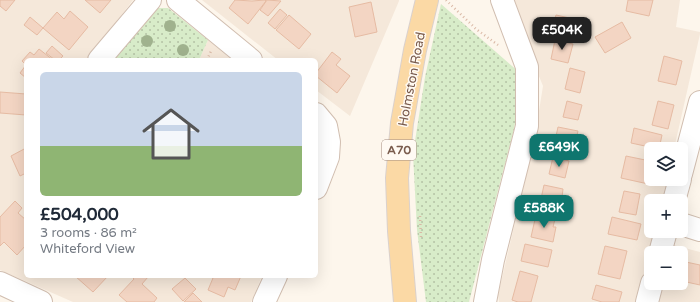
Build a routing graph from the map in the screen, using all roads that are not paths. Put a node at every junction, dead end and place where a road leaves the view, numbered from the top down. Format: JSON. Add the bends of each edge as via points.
{"nodes":[{"id":1,"x":150,"y":0,"type":"edge"},
{"id":2,"x":178,"y":0,"type":"edge"},
{"id":3,"x":427,"y":0,"type":"edge"},
{"id":4,"x":502,"y":0,"type":"edge"},
{"id":5,"x":101,"y":58,"type":"edge"},
{"id":6,"x":249,"y":58,"type":"edge"},
{"id":7,"x":700,"y":102,"type":"edge"},
{"id":8,"x":318,"y":116,"type":"edge"},
{"id":9,"x":688,"y":147,"type":"edge"},
{"id":10,"x":318,"y":183,"type":"edge"},
{"id":11,"x":688,"y":226,"type":"edge"},
{"id":12,"x":700,"y":230,"type":"edge"},
{"id":13,"x":275,"y":278,"type":"edge"},
{"id":14,"x":0,"y":284,"type":"edge"},
{"id":15,"x":650,"y":290,"type":"edge"},
{"id":16,"x":41,"y":302,"type":"edge"},
{"id":17,"x":264,"y":302,"type":"edge"},
{"id":18,"x":405,"y":302,"type":"edge"},
{"id":19,"x":485,"y":302,"type":"edge"},
{"id":20,"x":647,"y":302,"type":"edge"}],
"edges":[{"from":1,"to":5,"type":"street"},
{"from":2,"to":6,"type":"street"},
{"from":3,"to":18,"type":"main road","name":"Holmston Road","number":"A70","via":[[402,123],[397,178]]},
{"from":4,"to":19,"type":"street","via":[[528,67],[527,126]]},
{"from":7,"to":9,"type":"street"},
{"from":8,"to":10,"type":"street","via":[[326,126],[329,142],[328,157]]},
{"from":11,"to":12,"type":"street"},
{"from":13,"to":17,"type":"street"},
{"from":14,"to":16,"type":"street"},
{"from":15,"to":20,"type":"street"}]}
